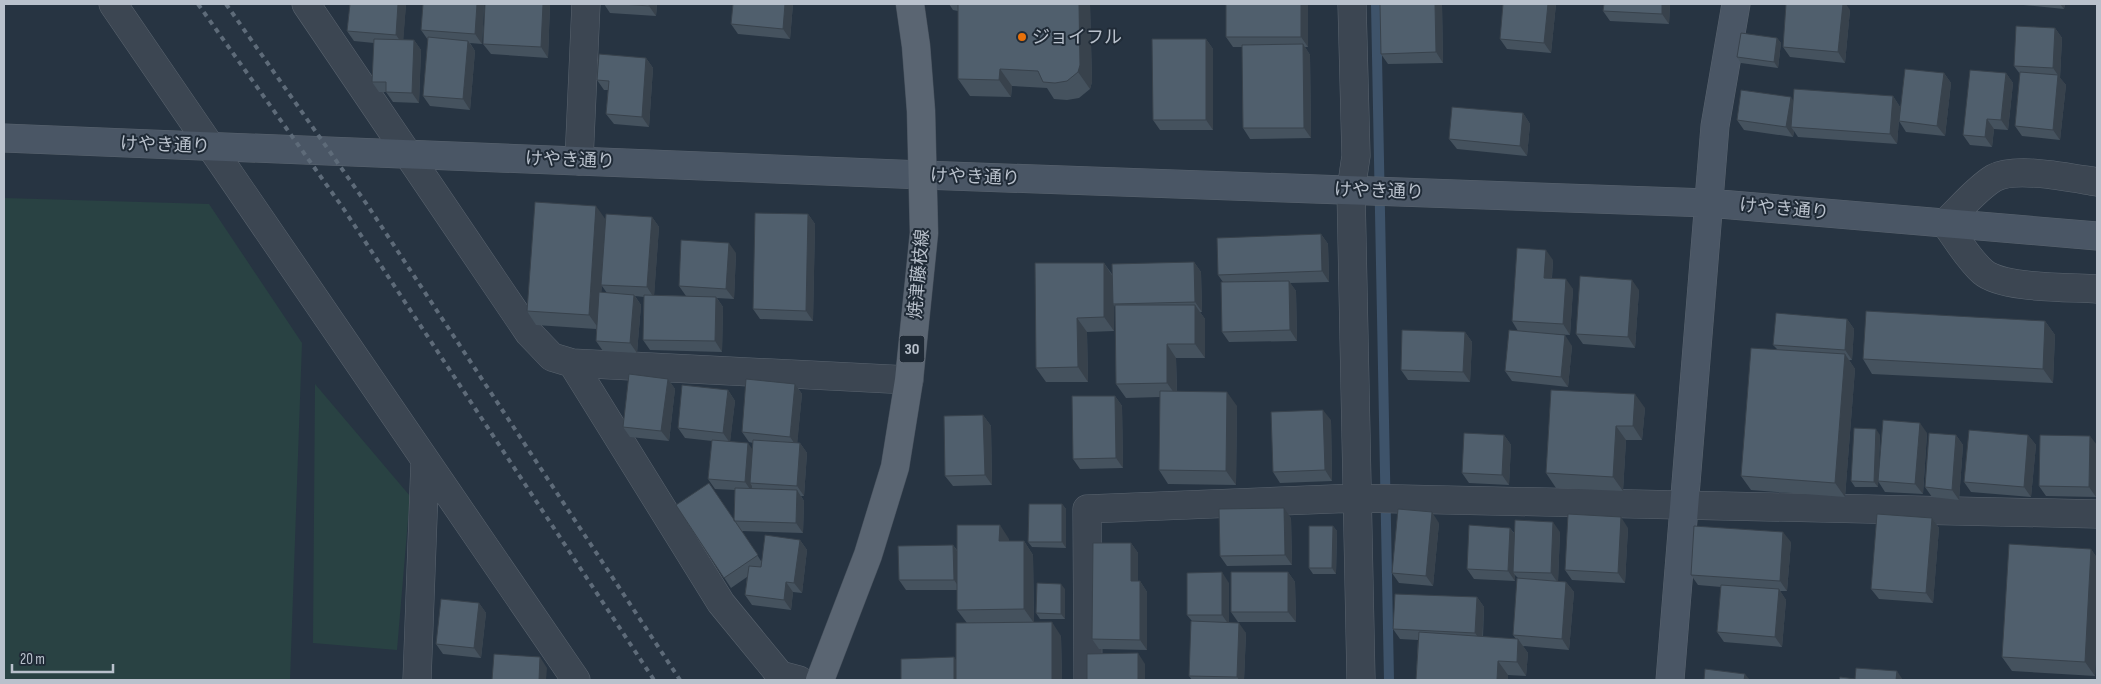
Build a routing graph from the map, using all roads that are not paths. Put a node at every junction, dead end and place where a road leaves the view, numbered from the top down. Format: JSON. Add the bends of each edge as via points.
{"nodes":[{"id":1,"x":113,"y":4,"type":"edge"},
{"id":2,"x":306,"y":4,"type":"edge"},
{"id":3,"x":586,"y":4,"type":"edge"},
{"id":4,"x":910,"y":4,"type":"edge"},
{"id":5,"x":1352,"y":4,"type":"edge"},
{"id":6,"x":1736,"y":4,"type":"edge"},
{"id":7,"x":4,"y":138,"type":"edge"},
{"id":8,"x":212,"y":146,"type":"junction"},
{"id":9,"x":408,"y":154,"type":"junction"},
{"id":10,"x":579,"y":161,"type":"junction"},
{"id":11,"x":923,"y":175,"type":"junction"},
{"id":12,"x":2097,"y":182,"type":"edge"},
{"id":13,"x":1351,"y":190,"type":"junction"},
{"id":14,"x":1708,"y":203,"type":"junction"},
{"id":15,"x":1945,"y":223,"type":"junction"},
{"id":16,"x":2097,"y":236,"type":"edge"},
{"id":17,"x":2097,"y":289,"type":"edge"},
{"id":18,"x":572,"y":363,"type":"junction"},
{"id":19,"x":909,"y":380,"type":"junction"},
{"id":20,"x":425,"y":462,"type":"junction"},
{"id":21,"x":1375,"y":498,"type":"junction"},
{"id":22,"x":1684,"y":503,"type":"junction"},
{"id":23,"x":2097,"y":514,"type":"edge"},
{"id":24,"x":417,"y":680,"type":"edge"},
{"id":25,"x":576,"y":680,"type":"edge"},
{"id":26,"x":799,"y":680,"type":"edge"},
{"id":27,"x":820,"y":680,"type":"edge"},
{"id":28,"x":1088,"y":680,"type":"edge"},
{"id":29,"x":1361,"y":680,"type":"edge"},
{"id":30,"x":1670,"y":680,"type":"edge"}],
"edges":[{"from":1,"to":8,"type":"street"},
{"from":2,"to":9,"type":"street"},
{"from":3,"to":10,"type":"street"},
{"from":4,"to":11,"type":"main road","name":"焼津藤枝線","number":"30","via":[[921,111]]},
{"from":5,"to":13,"type":"street","via":[[1356,156]]},
{"from":6,"to":14,"type":"street","via":[[1715,126]]},
{"from":7,"to":8,"type":"street","name":"けやき通り"},
{"from":8,"to":9,"type":"street","name":"けやき通り"},
{"from":8,"to":20,"type":"street"},
{"from":9,"to":10,"type":"street","name":"けやき通り"},
{"from":9,"to":18,"type":"street","via":[[529,332],[552,357]]},
{"from":10,"to":11,"type":"street","name":"けやき通り"},
{"from":11,"to":13,"type":"street","name":"けやき通り"},
{"from":11,"to":19,"type":"main road","name":"焼津藤枝線","number":"30","via":[[924,233]]},
{"from":12,"to":15,"type":"street","via":[[2008,174],[1994,178]]},
{"from":13,"to":14,"type":"street","name":"けやき通り"},
{"from":13,"to":21,"type":"street"},
{"from":14,"to":15,"type":"street","name":"けやき通り"},
{"from":14,"to":22,"type":"street"},
{"from":15,"to":16,"type":"street","name":"けやき通り"},
{"from":15,"to":17,"type":"street","via":[[1974,262],[1995,279]]},
{"from":18,"to":19,"type":"street"},
{"from":18,"to":26,"type":"street","via":[[721,603],[780,675]]},
{"from":19,"to":27,"type":"main road","name":"焼津藤枝線","number":"30","via":[[892,475],[868,556]]},
{"from":20,"to":24,"type":"street"},
{"from":20,"to":25,"type":"street"},
{"from":21,"to":22,"type":"street"},
{"from":21,"to":28,"type":"street","via":[[1087,509]]},
{"from":21,"to":29,"type":"street"},
{"from":22,"to":23,"type":"street"},
{"from":22,"to":30,"type":"street"}]}
